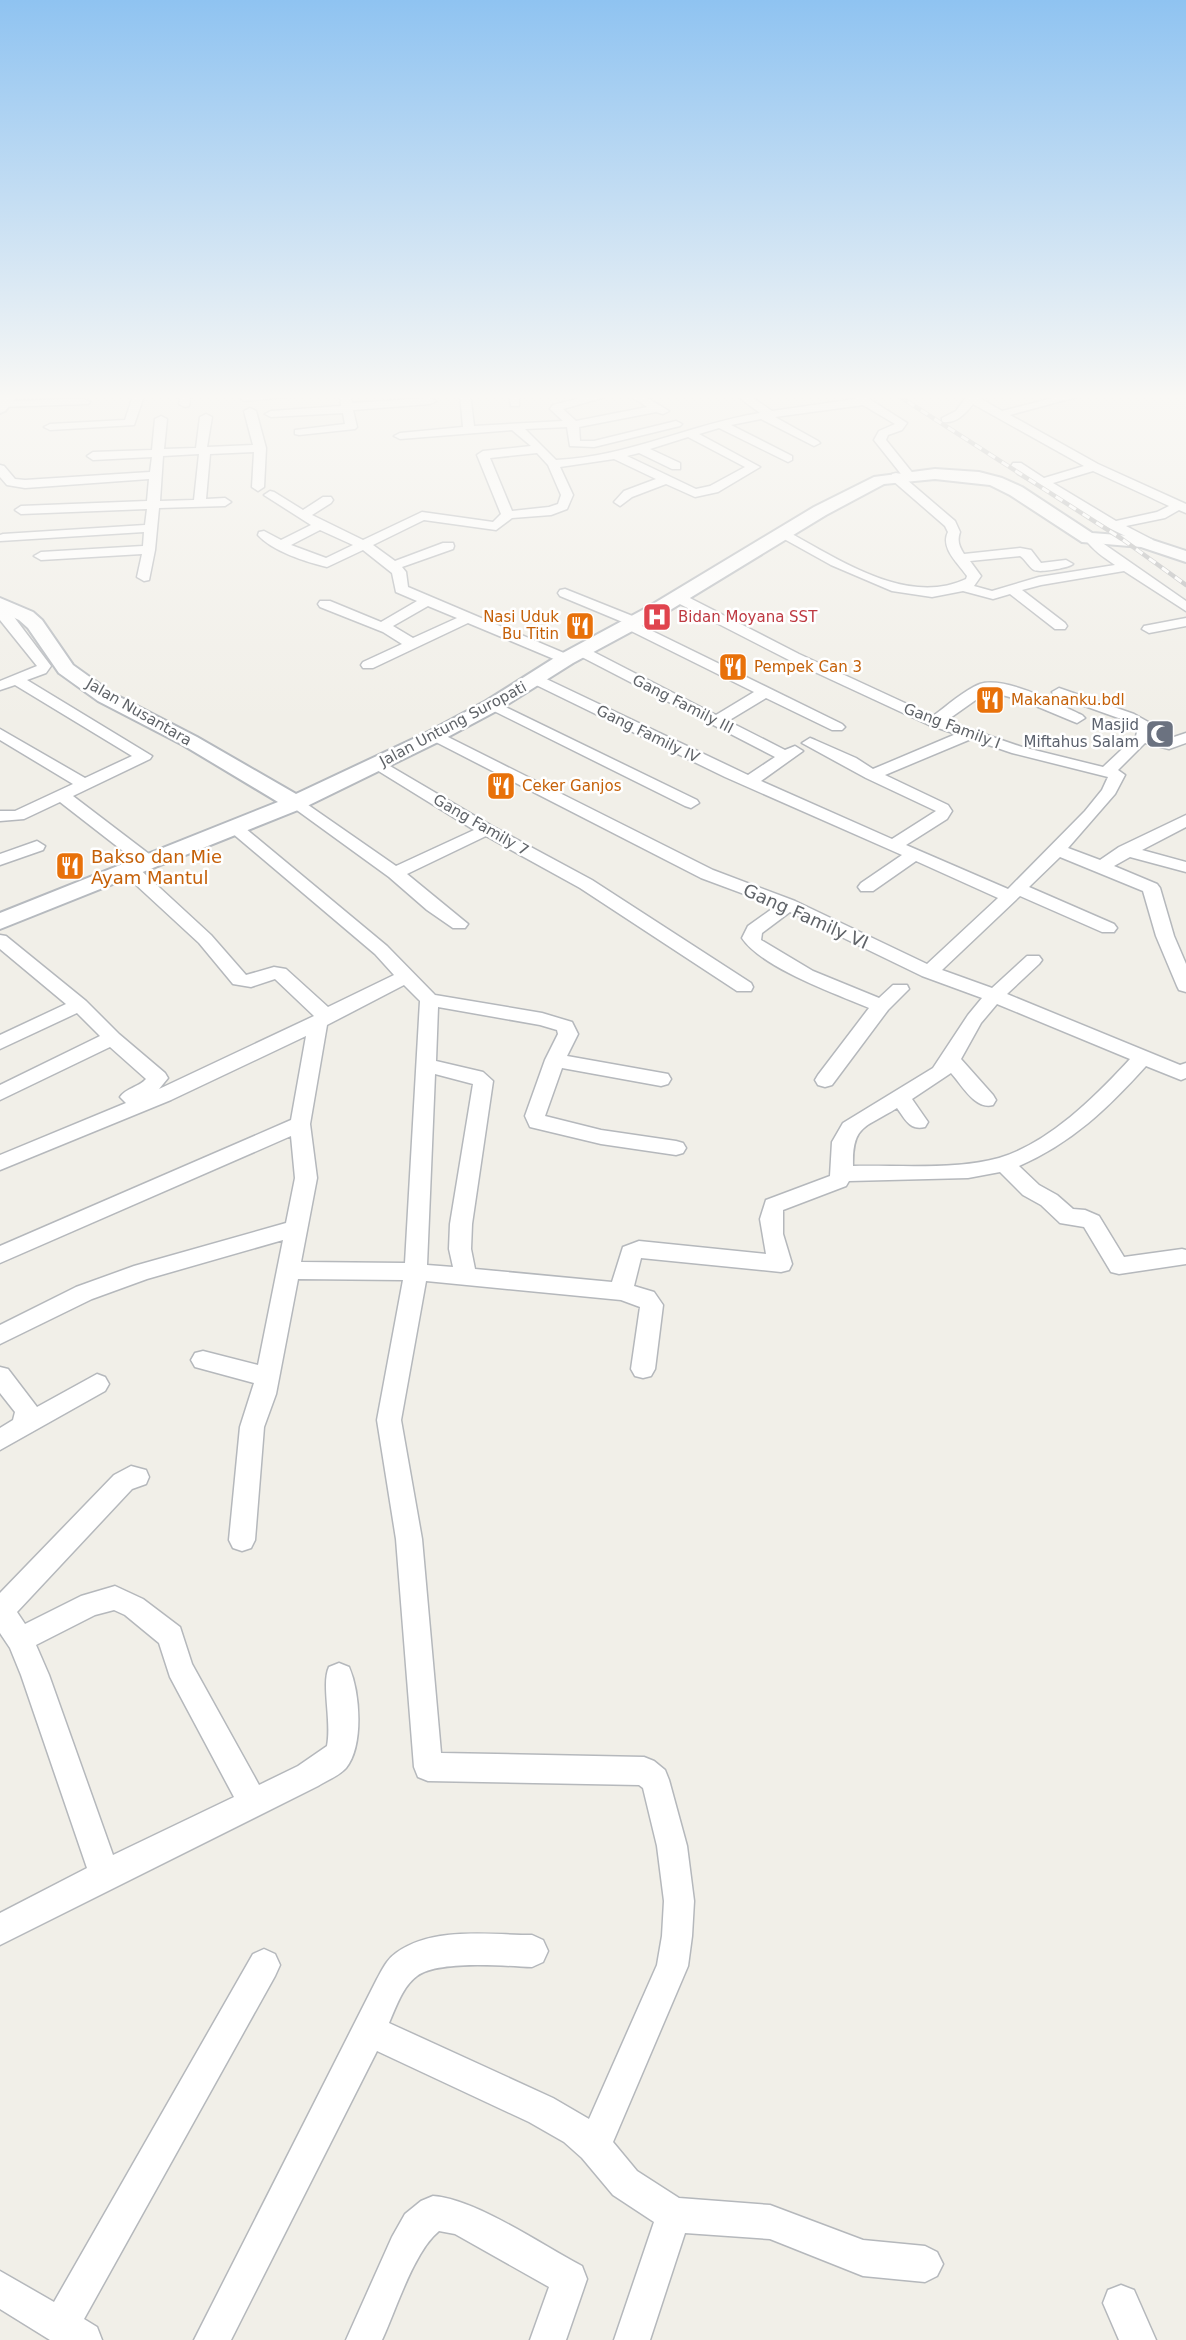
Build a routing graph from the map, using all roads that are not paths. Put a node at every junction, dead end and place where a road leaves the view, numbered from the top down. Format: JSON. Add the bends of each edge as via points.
{"nodes":[{"id":1,"x":195,"y":502,"type":"edge"},
{"id":2,"x":282,"y":502,"type":"edge"},
{"id":3,"x":323,"y":502,"type":"edge"},
{"id":4,"x":503,"y":502,"type":"edge"},
{"id":5,"x":564,"y":502,"type":"edge"},
{"id":6,"x":839,"y":502,"type":"edge"},
{"id":7,"x":924,"y":502,"type":"edge"},
{"id":8,"x":1035,"y":502,"type":"edge"},
{"id":9,"x":1076,"y":502,"type":"edge"},
{"id":10,"x":154,"y":504,"type":"junction"},
{"id":11,"x":1182,"y":508,"type":"edge"},
{"id":12,"x":21,"y":510,"type":"dead end"},
{"id":13,"x":303,"y":515,"type":"junction"},
{"id":14,"x":508,"y":515,"type":"junction"},
{"id":15,"x":320,"y":525,"type":"junction"},
{"id":16,"x":1113,"y":525,"type":"junction"},
{"id":17,"x":151,"y":528,"type":"junction"},
{"id":18,"x":264,"y":535,"type":"dead end"},
{"id":19,"x":783,"y":535,"type":"junction"},
{"id":20,"x":3,"y":538,"type":"dead end"},
{"id":21,"x":1091,"y":539,"type":"junction"},
{"id":22,"x":1148,"y":543,"type":"junction"},
{"id":23,"x":280,"y":544,"type":"junction"},
{"id":24,"x":364,"y":545,"type":"junction"},
{"id":25,"x":448,"y":546,"type":"dead end"},
{"id":26,"x":149,"y":550,"type":"junction"},
{"id":27,"x":1110,"y":555,"type":"junction"},
{"id":28,"x":41,"y":556,"type":"dead end"},
{"id":29,"x":1186,"y":557,"type":"edge"},
{"id":30,"x":960,"y":558,"type":"junction"},
{"id":31,"x":393,"y":566,"type":"junction"},
{"id":32,"x":1127,"y":567,"type":"junction"},
{"id":33,"x":144,"y":577,"type":"dead end"},
{"id":34,"x":963,"y":586,"type":"junction"},
{"id":35,"x":1013,"y":590,"type":"junction"},
{"id":36,"x":564,"y":593,"type":"dead end"},
{"id":37,"x":677,"y":597,"type":"junction"},
{"id":38,"x":427,"y":601,"type":"junction"},
{"id":39,"x":0,"y":604,"type":"edge"},
{"id":40,"x":325,"y":604,"type":"dead end"},
{"id":41,"x":1186,"y":607,"type":"edge"},
{"id":42,"x":0,"y":614,"type":"edge"},
{"id":43,"x":468,"y":618,"type":"junction"},
{"id":44,"x":1186,"y":622,"type":"edge"},
{"id":45,"x":632,"y":623,"type":"junction"},
{"id":46,"x":1060,"y":626,"type":"dead end"},
{"id":47,"x":384,"y":628,"type":"junction"},
{"id":48,"x":1149,"y":629,"type":"dead end"},
{"id":49,"x":19,"y":631,"type":"junction"},
{"id":50,"x":0,"y":639,"type":"edge"},
{"id":51,"x":413,"y":644,"type":"junction"},
{"id":52,"x":574,"y":655,"type":"junction"},
{"id":53,"x":368,"y":666,"type":"dead end"},
{"id":54,"x":535,"y":679,"type":"junction"},
{"id":55,"x":16,"y":680,"type":"junction"},
{"id":56,"x":0,"y":686,"type":"edge"},
{"id":57,"x":765,"y":692,"type":"junction"},
{"id":58,"x":1059,"y":692,"type":"dead end"},
{"id":59,"x":493,"y":705,"type":"junction"},
{"id":60,"x":1077,"y":718,"type":"dead end"},
{"id":61,"x":717,"y":721,"type":"junction"},
{"id":62,"x":934,"y":722,"type":"junction"},
{"id":63,"x":0,"y":734,"type":"edge"},
{"id":64,"x":968,"y":735,"type":"junction"},
{"id":65,"x":435,"y":736,"type":"junction"},
{"id":66,"x":1143,"y":738,"type":"junction"},
{"id":67,"x":1186,"y":738,"type":"edge"},
{"id":68,"x":810,"y":743,"type":"junction"},
{"id":69,"x":786,"y":756,"type":"junction"},
{"id":70,"x":378,"y":764,"type":"junction"},
{"id":71,"x":1108,"y":771,"type":"junction"},
{"id":72,"x":872,"y":774,"type":"junction"},
{"id":73,"x":756,"y":784,"type":"junction"},
{"id":74,"x":86,"y":785,"type":"junction"},
{"id":75,"x":63,"y":796,"type":"junction"},
{"id":76,"x":295,"y":803,"type":"junction"},
{"id":77,"x":691,"y":803,"type":"dead end"},
{"id":78,"x":0,"y":816,"type":"edge"},
{"id":79,"x":1186,"y":820,"type":"edge"},
{"id":80,"x":232,"y":827,"type":"junction"},
{"id":81,"x":486,"y":830,"type":"junction"},
{"id":82,"x":37,"y":846,"type":"dead end"},
{"id":83,"x":892,"y":846,"type":"junction"},
{"id":84,"x":1057,"y":850,"type":"junction"},
{"id":85,"x":1125,"y":851,"type":"junction"},
{"id":86,"x":914,"y":855,"type":"junction"},
{"id":87,"x":4,"y":856,"type":"edge"},
{"id":88,"x":138,"y":864,"type":"junction"},
{"id":89,"x":1101,"y":866,"type":"junction"},
{"id":90,"x":1186,"y":867,"type":"edge"},
{"id":91,"x":395,"y":873,"type":"junction"},
{"id":92,"x":867,"y":887,"type":"dead end"},
{"id":93,"x":1013,"y":892,"type":"junction"},
{"id":94,"x":789,"y":905,"type":"junction"},
{"id":95,"x":0,"y":922,"type":"edge"},
{"id":96,"x":459,"y":924,"type":"dead end"},
{"id":97,"x":1108,"y":928,"type":"dead end"},
{"id":98,"x":0,"y":940,"type":"edge"},
{"id":99,"x":1033,"y":960,"type":"dead end"},
{"id":100,"x":929,"y":972,"type":"junction"},
{"id":101,"x":405,"y":977,"type":"junction"},
{"id":102,"x":1186,"y":986,"type":"edge"},
{"id":103,"x":744,"y":987,"type":"dead end"},
{"id":104,"x":900,"y":989,"type":"dead end"},
{"id":105,"x":994,"y":996,"type":"junction"},
{"id":106,"x":429,"y":1000,"type":"junction"},
{"id":107,"x":79,"y":1005,"type":"junction"},
{"id":108,"x":881,"y":1006,"type":"junction"},
{"id":109,"x":322,"y":1019,"type":"junction"},
{"id":110,"x":112,"y":1038,"type":"junction"},
{"id":111,"x":0,"y":1043,"type":"edge"},
{"id":112,"x":1144,"y":1056,"type":"junction"},
{"id":113,"x":555,"y":1060,"type":"junction"},
{"id":114,"x":952,"y":1061,"type":"junction"},
{"id":115,"x":426,"y":1065,"type":"junction"},
{"id":116,"x":1184,"y":1073,"type":"edge"},
{"id":117,"x":662,"y":1079,"type":"dead end"},
{"id":118,"x":825,"y":1080,"type":"dead end"},
{"id":119,"x":0,"y":1093,"type":"edge"},
{"id":120,"x":899,"y":1096,"type":"junction"},
{"id":121,"x":986,"y":1100,"type":"dead end"},
{"id":122,"x":918,"y":1122,"type":"dead end"},
{"id":123,"x":300,"y":1124,"type":"junction"},
{"id":124,"x":676,"y":1148,"type":"dead end"},
{"id":125,"x":0,"y":1153,"type":"edge"},
{"id":126,"x":0,"y":1163,"type":"edge"},
{"id":127,"x":1004,"y":1164,"type":"junction"},
{"id":128,"x":842,"y":1174,"type":"junction"},
{"id":129,"x":295,"y":1229,"type":"junction"},
{"id":130,"x":0,"y":1256,"type":"edge"},
{"id":131,"x":1182,"y":1257,"type":"dead end"},
{"id":132,"x":287,"y":1270,"type":"junction"},
{"id":133,"x":416,"y":1272,"type":"junction"},
{"id":134,"x":466,"y":1278,"type":"junction"},
{"id":135,"x":621,"y":1291,"type":"junction"},
{"id":136,"x":0,"y":1335,"type":"edge"},
{"id":137,"x":203,"y":1360,"type":"dead end"},
{"id":138,"x":643,"y":1369,"type":"dead end"},
{"id":139,"x":0,"y":1376,"type":"edge"},
{"id":140,"x":266,"y":1377,"type":"junction"},
{"id":141,"x":97,"y":1384,"type":"dead end"},
{"id":142,"x":25,"y":1423,"type":"junction"},
{"id":143,"x":0,"y":1440,"type":"edge"},
{"id":144,"x":137,"y":1477,"type":"dead end"},
{"id":145,"x":242,"y":1540,"type":"dead end"},
{"id":146,"x":1,"y":1610,"type":"edge"},
{"id":147,"x":20,"y":1640,"type":"junction"},
{"id":148,"x":339,"y":1676,"type":"dead end"},
{"id":149,"x":253,"y":1802,"type":"junction"},
{"id":150,"x":105,"y":1875,"type":"junction"},
{"id":151,"x":0,"y":1930,"type":"edge"},
{"id":152,"x":532,"y":1952,"type":"dead end"},
{"id":153,"x":264,"y":1965,"type":"dead end"},
{"id":154,"x":370,"y":2031,"type":"junction"},
{"id":155,"x":594,"y":2146,"type":"junction"},
{"id":156,"x":674,"y":2215,"type":"junction"},
{"id":157,"x":925,"y":2264,"type":"dead end"},
{"id":158,"x":0,"y":2289,"type":"edge"},
{"id":159,"x":1121,"y":2303,"type":"dead end"},
{"id":160,"x":73,"y":2332,"type":"edge"},
{"id":161,"x":212,"y":2340,"type":"edge"},
{"id":162,"x":364,"y":2340,"type":"edge"},
{"id":163,"x":548,"y":2340,"type":"edge"},
{"id":164,"x":632,"y":2340,"type":"edge"},
{"id":165,"x":1138,"y":2340,"type":"edge"}],
"edges":[{"from":1,"to":10,"type":"street"},
{"from":2,"to":13,"type":"street"},
{"from":3,"to":13,"type":"street"},
{"from":4,"to":14,"type":"street"},
{"from":5,"to":14,"type":"street","via":[[551,511]]},
{"from":6,"to":19,"type":"main road","name":"Jalan Untung Suropati"},
{"from":7,"to":30,"type":"street","via":[[951,524],[953,547]]},
{"from":8,"to":21,"type":"main road","name":"Jalan Untung Suropati"},
{"from":9,"to":16,"type":"street"},
{"from":10,"to":12,"type":"street"},
{"from":10,"to":17,"type":"street"},
{"from":11,"to":16,"type":"street"},
{"from":13,"to":15,"type":"street"},
{"from":14,"to":24,"type":"street","via":[[494,526],[422,516]]},
{"from":15,"to":23,"type":"street"},
{"from":15,"to":24,"type":"street"},
{"from":16,"to":22,"type":"street"},
{"from":17,"to":20,"type":"street"},
{"from":17,"to":26,"type":"street"},
{"from":18,"to":23,"type":"street"},
{"from":19,"to":34,"type":"street","via":[[882,582],[916,592],[930,594]]},
{"from":19,"to":37,"type":"main road","name":"Jalan Untung Suropati"},
{"from":21,"to":22,"type":"main road"},
{"from":21,"to":27,"type":"street"},
{"from":22,"to":29,"type":"main road"},
{"from":23,"to":24,"type":"street","via":[[325,563]]},
{"from":24,"to":31,"type":"street"},
{"from":25,"to":31,"type":"street"},
{"from":26,"to":28,"type":"street"},
{"from":26,"to":33,"type":"street"},
{"from":27,"to":30,"type":"street","via":[[1045,568],[1020,552]]},
{"from":27,"to":32,"type":"street"},
{"from":30,"to":34,"type":"street","via":[[974,576]]},
{"from":31,"to":38,"type":"street","name":"Gang Family III","via":[[399,572],[401,589]]},
{"from":32,"to":35,"type":"street","via":[[1039,581]]},
{"from":32,"to":41,"type":"street"},
{"from":34,"to":35,"type":"street","via":[[987,595]]},
{"from":35,"to":46,"type":"street"},
{"from":36,"to":45,"type":"street"},
{"from":37,"to":45,"type":"main road","name":"Jalan Untung Suropati"},
{"from":37,"to":62,"type":"street","name":"Gang Family I"},
{"from":38,"to":43,"type":"street","name":"Gang Family III"},
{"from":38,"to":47,"type":"street","via":[[385,623]]},
{"from":39,"to":76,"type":"main road","name":"Jalan Nusantara","via":[[26,616],[66,669],[105,697]]},
{"from":40,"to":47,"type":"street"},
{"from":42,"to":49,"type":"street"},
{"from":43,"to":51,"type":"street"},
{"from":43,"to":52,"type":"street","name":"Gang Family III"},
{"from":44,"to":48,"type":"street"},
{"from":45,"to":52,"type":"main road","name":"Jalan Untung Suropati"},
{"from":45,"to":57,"type":"street"},
{"from":47,"to":51,"type":"street"},
{"from":49,"to":50,"type":"street"},
{"from":49,"to":55,"type":"street","via":[[44,666]]},
{"from":51,"to":53,"type":"street"},
{"from":52,"to":54,"type":"main road","name":"Jalan Untung Suropati"},
{"from":52,"to":61,"type":"street","name":"Gang Family III"},
{"from":54,"to":59,"type":"main road","name":"Jalan Untung Suropati"},
{"from":54,"to":73,"type":"street","name":"Gang Family IV"},
{"from":55,"to":56,"type":"street"},
{"from":55,"to":74,"type":"street","via":[[144,756]]},
{"from":57,"to":61,"type":"street"},
{"from":57,"to":68,"type":"street","via":[[837,727]]},
{"from":58,"to":66,"type":"street","via":[[1140,722],[1146,731]]},
{"from":59,"to":65,"type":"main road","name":"Jalan Untung Suropati"},
{"from":59,"to":77,"type":"street"},
{"from":60,"to":62,"type":"street","via":[[990,686]]},
{"from":61,"to":69,"type":"street","name":"Gang Family III"},
{"from":62,"to":64,"type":"street","name":"Gang Family I"},
{"from":63,"to":74,"type":"street"},
{"from":64,"to":71,"type":"street","name":"Gang Family I"},
{"from":64,"to":72,"type":"street"},
{"from":65,"to":70,"type":"main road","name":"Jalan Untung Suropati"},
{"from":65,"to":94,"type":"street","name":"Gang Family VI","via":[[707,874]]},
{"from":66,"to":67,"type":"street","via":[[1169,744]]},
{"from":66,"to":71,"type":"street"},
{"from":68,"to":69,"type":"street"},
{"from":68,"to":72,"type":"street"},
{"from":69,"to":73,"type":"street"},
{"from":70,"to":76,"type":"main road","name":"Jalan Untung Suropati"},
{"from":70,"to":81,"type":"street","name":"Gang Family 7"},
{"from":71,"to":84,"type":"street","via":[[1118,777],[1108,793]]},
{"from":72,"to":83,"type":"street","via":[[916,793],[944,811]]},
{"from":73,"to":83,"type":"street","name":"Gang Family IV"},
{"from":74,"to":75,"type":"street"},
{"from":75,"to":78,"type":"street","via":[[18,816]]},
{"from":75,"to":88,"type":"street"},
{"from":76,"to":80,"type":"main road","name":"Jalan Untung Suropati"},
{"from":76,"to":91,"type":"street"},
{"from":79,"to":85,"type":"street"},
{"from":80,"to":88,"type":"main road","name":"Jalan Untung Suropati"},
{"from":80,"to":101,"type":"street","via":[[381,950]]},
{"from":81,"to":91,"type":"street"},
{"from":81,"to":103,"type":"street","name":"Gang Family 7","via":[[586,884]]},
{"from":82,"to":87,"type":"street"},
{"from":83,"to":86,"type":"street","name":"Gang Family IV"},
{"from":84,"to":89,"type":"street"},
{"from":84,"to":93,"type":"street"},
{"from":85,"to":89,"type":"street"},
{"from":85,"to":90,"type":"street"},
{"from":86,"to":92,"type":"street"},
{"from":86,"to":93,"type":"street","name":"Gang Family IV"},
{"from":88,"to":95,"type":"main road","name":"Jalan Untung Suropati"},
{"from":88,"to":109,"type":"street","via":[[240,980],[254,982],[279,973]]},
{"from":89,"to":102,"type":"street","via":[[1151,888]]},
{"from":91,"to":96,"type":"street"},
{"from":93,"to":97,"type":"street","name":"Gang Family IV"},
{"from":93,"to":100,"type":"street"},
{"from":94,"to":100,"type":"street","name":"Gang Family VI"},
{"from":94,"to":108,"type":"street","via":[[754,930],[751,938],[755,944],[806,975]]},
{"from":98,"to":107,"type":"street"},
{"from":99,"to":105,"type":"street"},
{"from":100,"to":105,"type":"street","name":"Gang Family VI"},
{"from":101,"to":106,"type":"street"},
{"from":101,"to":109,"type":"street"},
{"from":104,"to":108,"type":"street"},
{"from":105,"to":112,"type":"street","name":"Gang Family VI"},
{"from":105,"to":114,"type":"street","via":[[968,1029]]},
{"from":106,"to":113,"type":"street","via":[[565,1026],[568,1034]]},
{"from":106,"to":115,"type":"street"},
{"from":107,"to":110,"type":"street"},
{"from":107,"to":111,"type":"street"},
{"from":108,"to":118,"type":"street"},
{"from":109,"to":123,"type":"street"},
{"from":109,"to":126,"type":"street","via":[[164,1095]]},
{"from":110,"to":119,"type":"street"},
{"from":110,"to":125,"type":"street","via":[[158,1078],[155,1083]]},
{"from":112,"to":116,"type":"street","name":"Gang Family VI"},
{"from":112,"to":127,"type":"street","via":[[1086,1114],[1041,1148]]},
{"from":113,"to":117,"type":"street"},
{"from":113,"to":124,"type":"street","via":[[535,1116],[537,1122]]},
{"from":114,"to":120,"type":"street","via":[[940,1073]]},
{"from":114,"to":121,"type":"street"},
{"from":115,"to":133,"type":"street"},
{"from":115,"to":134,"type":"street","via":[[483,1081],[461,1224],[460,1249]]},
{"from":120,"to":122,"type":"street"},
{"from":120,"to":128,"type":"street","via":[[844,1135],[840,1154]]},
{"from":123,"to":129,"type":"street","via":[[306,1178]]},
{"from":123,"to":130,"type":"street"},
{"from":127,"to":128,"type":"street","via":[[968,1171]]},
{"from":127,"to":131,"type":"street","via":[[1068,1217],[1092,1221],[1119,1266]]},
{"from":128,"to":135,"type":"street","via":[[834,1184],[774,1205],[769,1214],[781,1264],[639,1249],[631,1253]]},
{"from":129,"to":132,"type":"street"},
{"from":129,"to":136,"type":"street","via":[[142,1272],[84,1293]]},
{"from":132,"to":133,"type":"street"},
{"from":132,"to":140,"type":"street"},
{"from":133,"to":134,"type":"street"},
{"from":133,"to":155,"type":"street","via":[[390,1420],[409,1539],[428,1767],[644,1771],[655,1780],[672,1846],[679,1901],[672,1966]]},
{"from":134,"to":135,"type":"street"},
{"from":135,"to":138,"type":"street","via":[[646,1298],[652,1305]]},
{"from":137,"to":140,"type":"street"},
{"from":139,"to":142,"type":"street","via":[[27,1410]]},
{"from":140,"to":145,"type":"street","via":[[252,1427]]},
{"from":141,"to":142,"type":"street"},
{"from":142,"to":143,"type":"street"},
{"from":144,"to":146,"type":"street","via":[[123,1482]]},
{"from":146,"to":147,"type":"street"},
{"from":147,"to":149,"type":"street","via":[[90,1604],[115,1598],[135,1607],[170,1636],[180,1668]]},
{"from":147,"to":150,"type":"street"},
{"from":148,"to":149,"type":"street","via":[[344,1711],[338,1756],[308,1776]]},
{"from":149,"to":150,"type":"street"},
{"from":150,"to":151,"type":"street"},
{"from":152,"to":154,"type":"street","via":[[421,1956],[395,1976]]},
{"from":153,"to":160,"type":"street"},
{"from":154,"to":155,"type":"street","via":[[541,2110],[576,2130]]},
{"from":154,"to":161,"type":"street"},
{"from":155,"to":156,"type":"street","via":[[625,2183]]},
{"from":156,"to":157,"type":"street","via":[[770,2222],[863,2258]]},
{"from":156,"to":164,"type":"street"},
{"from":158,"to":160,"type":"street"},
{"from":159,"to":165,"type":"street"},
{"from":162,"to":163,"type":"street","via":[[404,2249],[417,2226],[433,2213],[466,2221],[569,2279]]}]}
